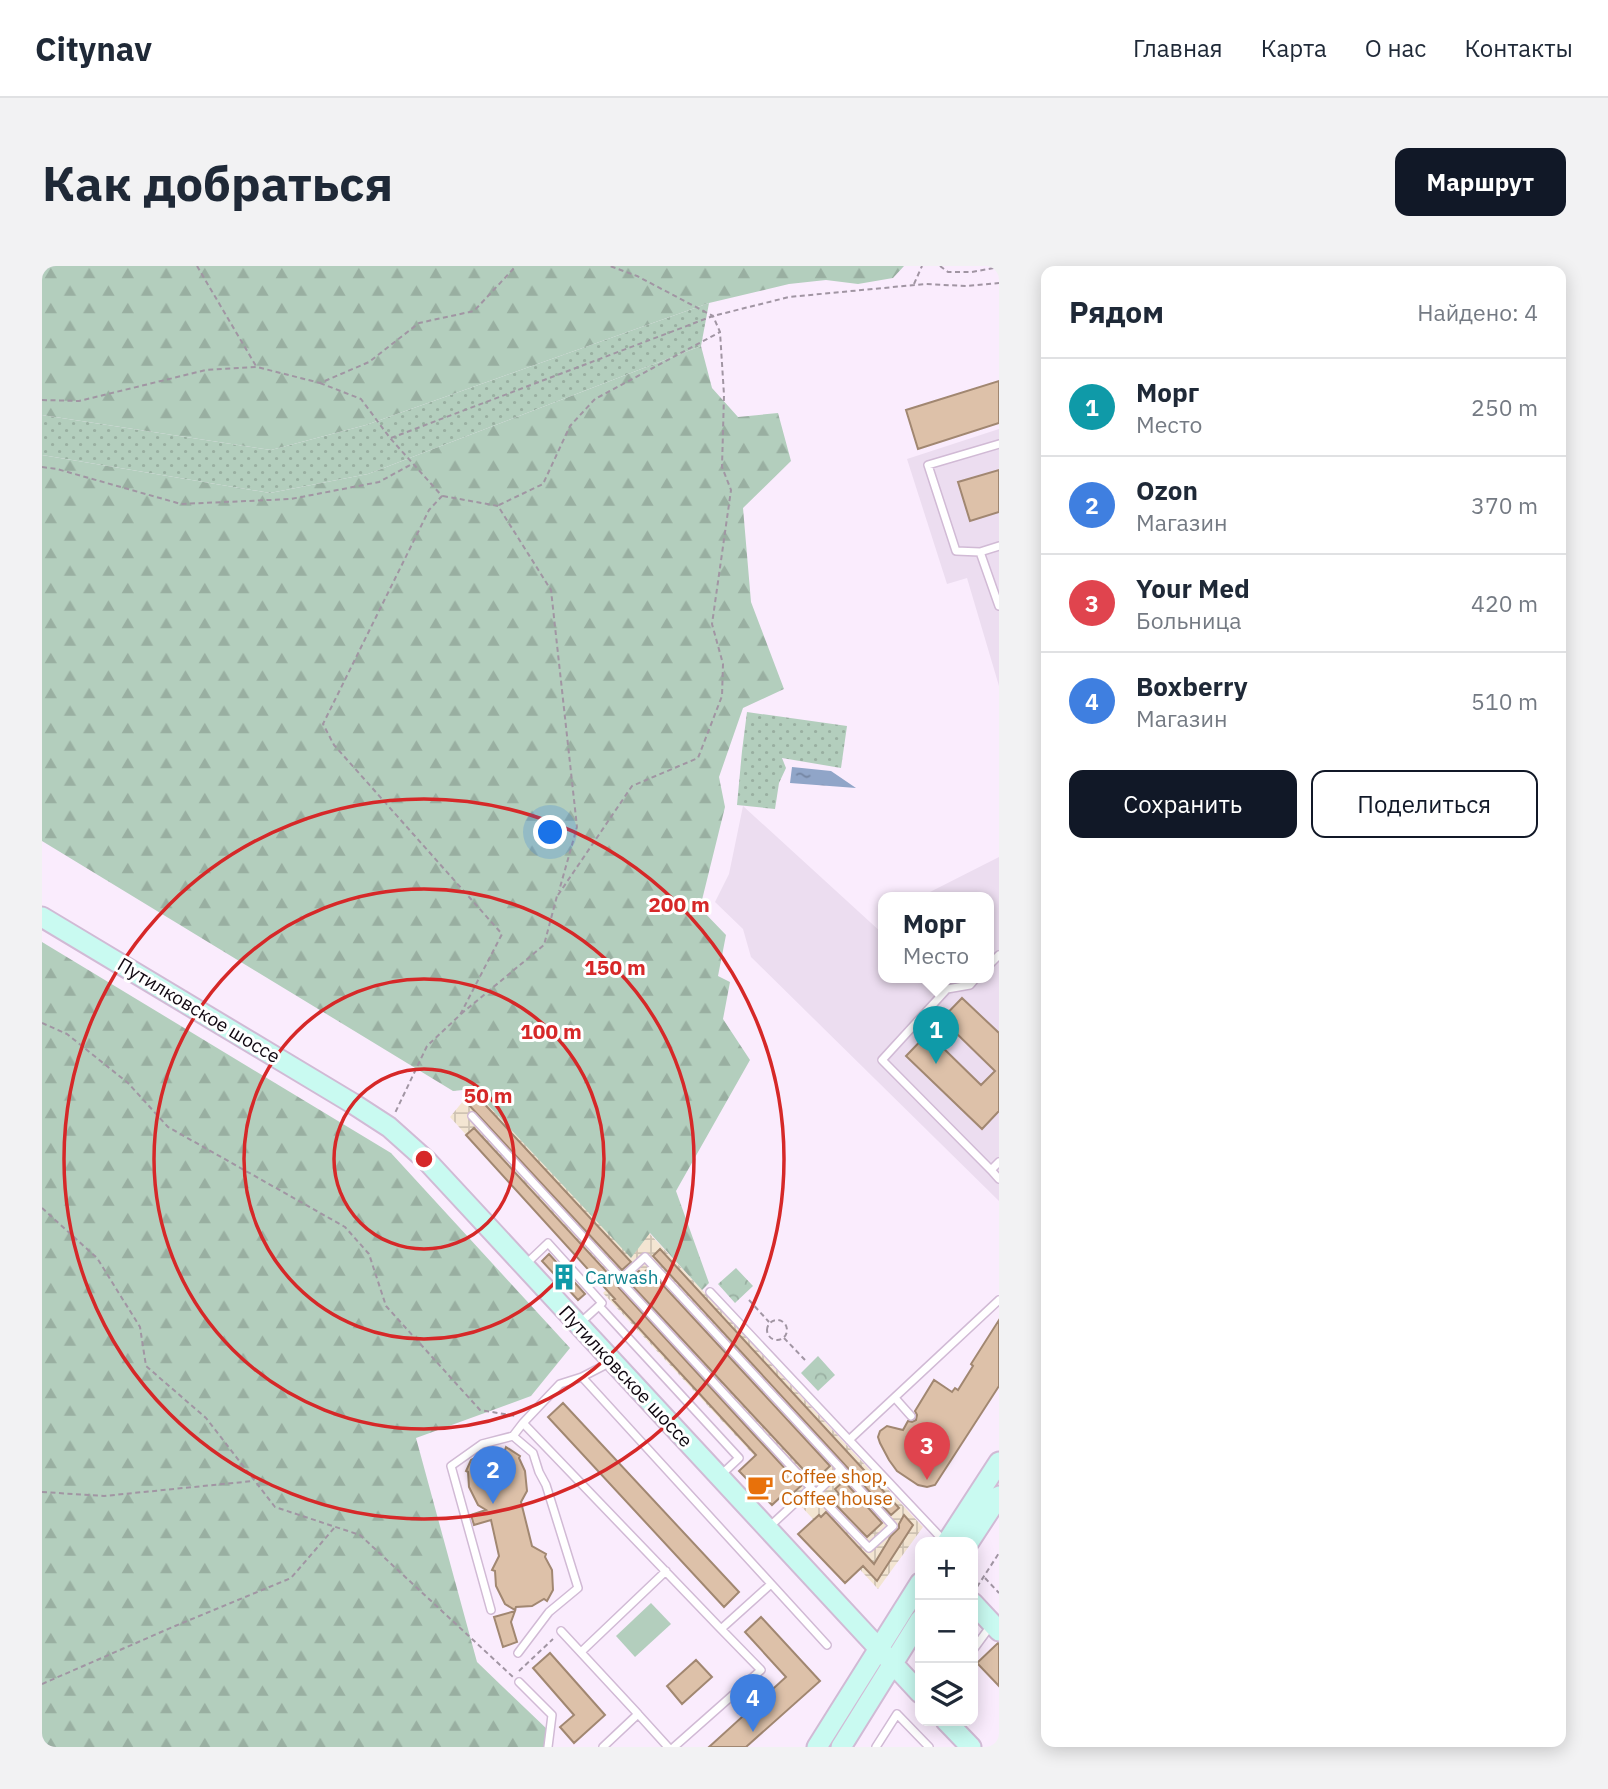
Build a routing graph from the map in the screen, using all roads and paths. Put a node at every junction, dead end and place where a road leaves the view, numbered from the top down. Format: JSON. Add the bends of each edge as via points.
{"nodes":[{"id":1,"x":197,"y":266,"type":"edge"},
{"id":2,"x":516,"y":266,"type":"edge"},
{"id":3,"x":610,"y":266,"type":"edge"},
{"id":4,"x":623,"y":266,"type":"edge"},
{"id":5,"x":922,"y":266,"type":"edge"},
{"id":6,"x":940,"y":266,"type":"edge"},
{"id":7,"x":999,"y":267,"type":"edge"},
{"id":8,"x":619,"y":269,"type":"junction"},
{"id":9,"x":999,"y":283,"type":"edge"},
{"id":10,"x":913,"y":285,"type":"junction"},
{"id":11,"x":713,"y":316,"type":"junction"},
{"id":12,"x":720,"y":331,"type":"junction"},
{"id":13,"x":257,"y":367,"type":"junction"},
{"id":14,"x":320,"y":383,"type":"junction"},
{"id":15,"x":42,"y":400,"type":"edge"},
{"id":16,"x":390,"y":438,"type":"junction"},
{"id":17,"x":999,"y":444,"type":"edge"},
{"id":18,"x":413,"y":463,"type":"junction"},
{"id":19,"x":42,"y":467,"type":"edge"},
{"id":20,"x":442,"y":496,"type":"junction"},
{"id":21,"x":498,"y":506,"type":"junction"},
{"id":22,"x":999,"y":546,"type":"edge"},
{"id":23,"x":980,"y":552,"type":"junction"},
{"id":24,"x":999,"y":606,"type":"edge"},
{"id":25,"x":558,"y":895,"type":"junction"},
{"id":26,"x":42,"y":917,"type":"edge"},
{"id":27,"x":972,"y":983,"type":"edge"},
{"id":28,"x":460,"y":1015,"type":"junction"},
{"id":29,"x":42,"y":1023,"type":"edge"},
{"id":30,"x":472,"y":1116,"type":"dead end"},
{"id":31,"x":388,"y":1127,"type":"junction"},
{"id":32,"x":999,"y":1161,"type":"edge"},
{"id":33,"x":991,"y":1170,"type":"junction"},
{"id":34,"x":999,"y":1178,"type":"edge"},
{"id":35,"x":42,"y":1208,"type":"edge"},
{"id":36,"x":524,"y":1265,"type":"junction"},
{"id":37,"x":621,"y":1279,"type":"junction"},
{"id":38,"x":710,"y":1292,"type":"dead end"},
{"id":39,"x":749,"y":1300,"type":"dead end"},
{"id":40,"x":999,"y":1300,"type":"edge"},
{"id":41,"x":599,"y":1306,"type":"junction"},
{"id":42,"x":770,"y":1323,"type":"junction"},
{"id":43,"x":579,"y":1325,"type":"junction"},
{"id":44,"x":784,"y":1337,"type":"junction"},
{"id":45,"x":805,"y":1360,"type":"dead end"},
{"id":46,"x":612,"y":1361,"type":"junction"},
{"id":47,"x":582,"y":1377,"type":"junction"},
{"id":48,"x":894,"y":1398,"type":"junction"},
{"id":49,"x":911,"y":1416,"type":"dead end"},
{"id":50,"x":523,"y":1423,"type":"junction"},
{"id":51,"x":513,"y":1436,"type":"junction"},
{"id":52,"x":849,"y":1440,"type":"junction"},
{"id":53,"x":999,"y":1462,"type":"edge"},
{"id":54,"x":841,"y":1469,"type":"junction"},
{"id":55,"x":719,"y":1476,"type":"junction"},
{"id":56,"x":254,"y":1480,"type":"junction"},
{"id":57,"x":814,"y":1490,"type":"junction"},
{"id":58,"x":42,"y":1492,"type":"edge"},
{"id":59,"x":999,"y":1496,"type":"edge"},
{"id":60,"x":335,"y":1527,"type":"junction"},
{"id":61,"x":768,"y":1529,"type":"junction"},
{"id":62,"x":941,"y":1537,"type":"edge"},
{"id":63,"x":949,"y":1537,"type":"edge"},
{"id":64,"x":972,"y":1537,"type":"edge"},
{"id":65,"x":999,"y":1553,"type":"edge"},
{"id":66,"x":666,"y":1571,"type":"junction"},
{"id":67,"x":984,"y":1577,"type":"junction"},
{"id":68,"x":771,"y":1584,"type":"junction"},
{"id":69,"x":978,"y":1586,"type":"edge"},
{"id":70,"x":915,"y":1591,"type":"edge"},
{"id":71,"x":999,"y":1594,"type":"edge"},
{"id":72,"x":978,"y":1608,"type":"edge"},
{"id":73,"x":491,"y":1610,"type":"dead end"},
{"id":74,"x":995,"y":1627,"type":"edge"},
{"id":75,"x":915,"y":1628,"type":"edge"},
{"id":76,"x":721,"y":1629,"type":"junction"},
{"id":77,"x":561,"y":1631,"type":"joint"},
{"id":78,"x":827,"y":1645,"type":"dead end"},
{"id":79,"x":978,"y":1645,"type":"edge"},
{"id":80,"x":878,"y":1648,"type":"junction"},
{"id":81,"x":581,"y":1652,"type":"junction"},
{"id":82,"x":519,"y":1653,"type":"dead end"},
{"id":83,"x":893,"y":1664,"type":"junction"},
{"id":84,"x":516,"y":1680,"type":"junction"},
{"id":85,"x":42,"y":1685,"type":"edge"},
{"id":86,"x":915,"y":1688,"type":"edge"},
{"id":87,"x":638,"y":1714,"type":"junction"},
{"id":88,"x":950,"y":1726,"type":"edge"},
{"id":89,"x":963,"y":1745,"type":"edge"},
{"id":90,"x":548,"y":1747,"type":"edge"},
{"id":91,"x":603,"y":1747,"type":"edge"},
{"id":92,"x":668,"y":1747,"type":"edge"},
{"id":93,"x":674,"y":1747,"type":"edge"},
{"id":94,"x":817,"y":1747,"type":"edge"},
{"id":95,"x":841,"y":1747,"type":"edge"},
{"id":96,"x":877,"y":1747,"type":"edge"},
{"id":97,"x":929,"y":1747,"type":"edge"}],
"edges":[{"from":1,"to":13,"type":"path"},
{"from":2,"to":14,"type":"path","via":[[474,311],[418,323],[369,362]]},
{"from":3,"to":8,"type":"path"},
{"from":4,"to":8,"type":"path"},
{"from":5,"to":10,"type":"path"},
{"from":6,"to":7,"type":"path","via":[[948,272]]},
{"from":8,"to":11,"type":"path"},
{"from":9,"to":10,"type":"path"},
{"from":10,"to":11,"type":"path","via":[[789,297]]},
{"from":11,"to":12,"type":"path"},
{"from":11,"to":16,"type":"path"},
{"from":12,"to":21,"type":"path","via":[[595,399],[570,426],[542,484]]},
{"from":12,"to":25,"type":"path","via":[[722,467],[732,491],[712,624],[723,664],[722,696],[698,758],[632,786]]},
{"from":13,"to":14,"type":"path"},
{"from":13,"to":15,"type":"path","via":[[206,370],[79,401]]},
{"from":14,"to":16,"type":"path","via":[[361,399]]},
{"from":16,"to":18,"type":"path"},
{"from":17,"to":23,"type":"lane","via":[[928,466],[956,551]]},
{"from":18,"to":19,"type":"path","via":[[379,482],[291,499],[181,504]]},
{"from":18,"to":20,"type":"path"},
{"from":20,"to":21,"type":"path"},
{"from":20,"to":28,"type":"path","via":[[429,510],[323,724],[334,745],[502,934]]},
{"from":21,"to":25,"type":"path","via":[[551,590],[576,827]]},
{"from":22,"to":23,"type":"lane"},
{"from":23,"to":24,"type":"lane"},
{"from":25,"to":28,"type":"path","via":[[544,945]]},
{"from":26,"to":31,"type":"main road","name":"Путилковское шоссе"},
{"from":27,"to":33,"type":"lane","via":[[947,989],[882,1060]]},
{"from":28,"to":31,"type":"path","via":[[427,1046]]},
{"from":29,"to":50,"type":"path","via":[[67,1034],[128,1083],[168,1127],[345,1227],[369,1254],[386,1306],[480,1410],[515,1415]]},
{"from":30,"to":37,"type":"lane"},
{"from":31,"to":36,"type":"main road","name":"Путилковское шоссе","via":[[427,1161]]},
{"from":32,"to":33,"type":"lane"},
{"from":33,"to":34,"type":"lane"},
{"from":35,"to":56,"type":"path","via":[[97,1258],[140,1328],[146,1366],[206,1418]]},
{"from":36,"to":41,"type":"lane","via":[[548,1243],[602,1303]]},
{"from":36,"to":43,"type":"main road","name":"Путилковское шоссе"},
{"from":37,"to":54,"type":"lane","via":[[645,1256]]},
{"from":37,"to":57,"type":"lane"},
{"from":38,"to":52,"type":"lane"},
{"from":39,"to":42,"type":"path"},
{"from":40,"to":48,"type":"lane"},
{"from":41,"to":43,"type":"lane"},
{"from":41,"to":55,"type":"lane","via":[[739,1458]]},
{"from":42,"to":44,"type":"path","via":[[784,1323]]},
{"from":42,"to":44,"type":"path","via":[[769,1336],[776,1340]]},
{"from":43,"to":46,"type":"main road","name":"Путилковское шоссе"},
{"from":44,"to":45,"type":"path"},
{"from":46,"to":47,"type":"lane"},
{"from":46,"to":55,"type":"main road","name":"Путилковское шоссе"},
{"from":47,"to":50,"type":"lane","via":[[561,1384]]},
{"from":47,"to":68,"type":"lane"},
{"from":48,"to":49,"type":"lane"},
{"from":48,"to":52,"type":"lane"},
{"from":50,"to":51,"type":"lane"},
{"from":50,"to":66,"type":"lane"},
{"from":51,"to":73,"type":"lane","via":[[482,1444],[451,1466]]},
{"from":51,"to":82,"type":"lane","via":[[533,1453],[578,1588],[549,1612]]},
{"from":52,"to":62,"type":"lane"},
{"from":53,"to":63,"type":"main road"},
{"from":54,"to":57,"type":"lane"},
{"from":54,"to":57,"type":"lane","via":[[893,1526],[869,1548]]},
{"from":55,"to":61,"type":"main road","name":"Путилковское шоссе"},
{"from":56,"to":58,"type":"path","via":[[104,1496]]},
{"from":56,"to":60,"type":"path","via":[[275,1507]]},
{"from":57,"to":61,"type":"lane"},
{"from":59,"to":64,"type":"main road"},
{"from":60,"to":84,"type":"path","via":[[360,1535]]},
{"from":60,"to":85,"type":"path","via":[[292,1577]]},
{"from":61,"to":80,"type":"main road","name":"Путилковское шоссе"},
{"from":65,"to":67,"type":"path"},
{"from":66,"to":76,"type":"lane"},
{"from":66,"to":81,"type":"lane"},
{"from":67,"to":69,"type":"path"},
{"from":67,"to":71,"type":"path"},
{"from":68,"to":76,"type":"lane"},
{"from":68,"to":78,"type":"lane"},
{"from":70,"to":80,"type":"main road"},
{"from":72,"to":74,"type":"main road"},
{"from":74,"to":79,"type":"lane"},
{"from":75,"to":83,"type":"main road"},
{"from":76,"to":93,"type":"lane","via":[[761,1670]]},
{"from":77,"to":81,"type":"lane"},
{"from":77,"to":84,"type":"path"},
{"from":80,"to":83,"type":"main road","name":"Путилковское шоссе"},
{"from":80,"to":94,"type":"main road"},
{"from":81,"to":87,"type":"lane"},
{"from":83,"to":86,"type":"main road","name":"Путилковское шоссе"},
{"from":83,"to":95,"type":"main road"},
{"from":84,"to":90,"type":"lane","via":[[552,1715]]},
{"from":87,"to":91,"type":"lane"},
{"from":87,"to":92,"type":"lane"},
{"from":88,"to":89,"type":"main road"},
{"from":96,"to":97,"type":"lane","via":[[897,1713]]}]}
